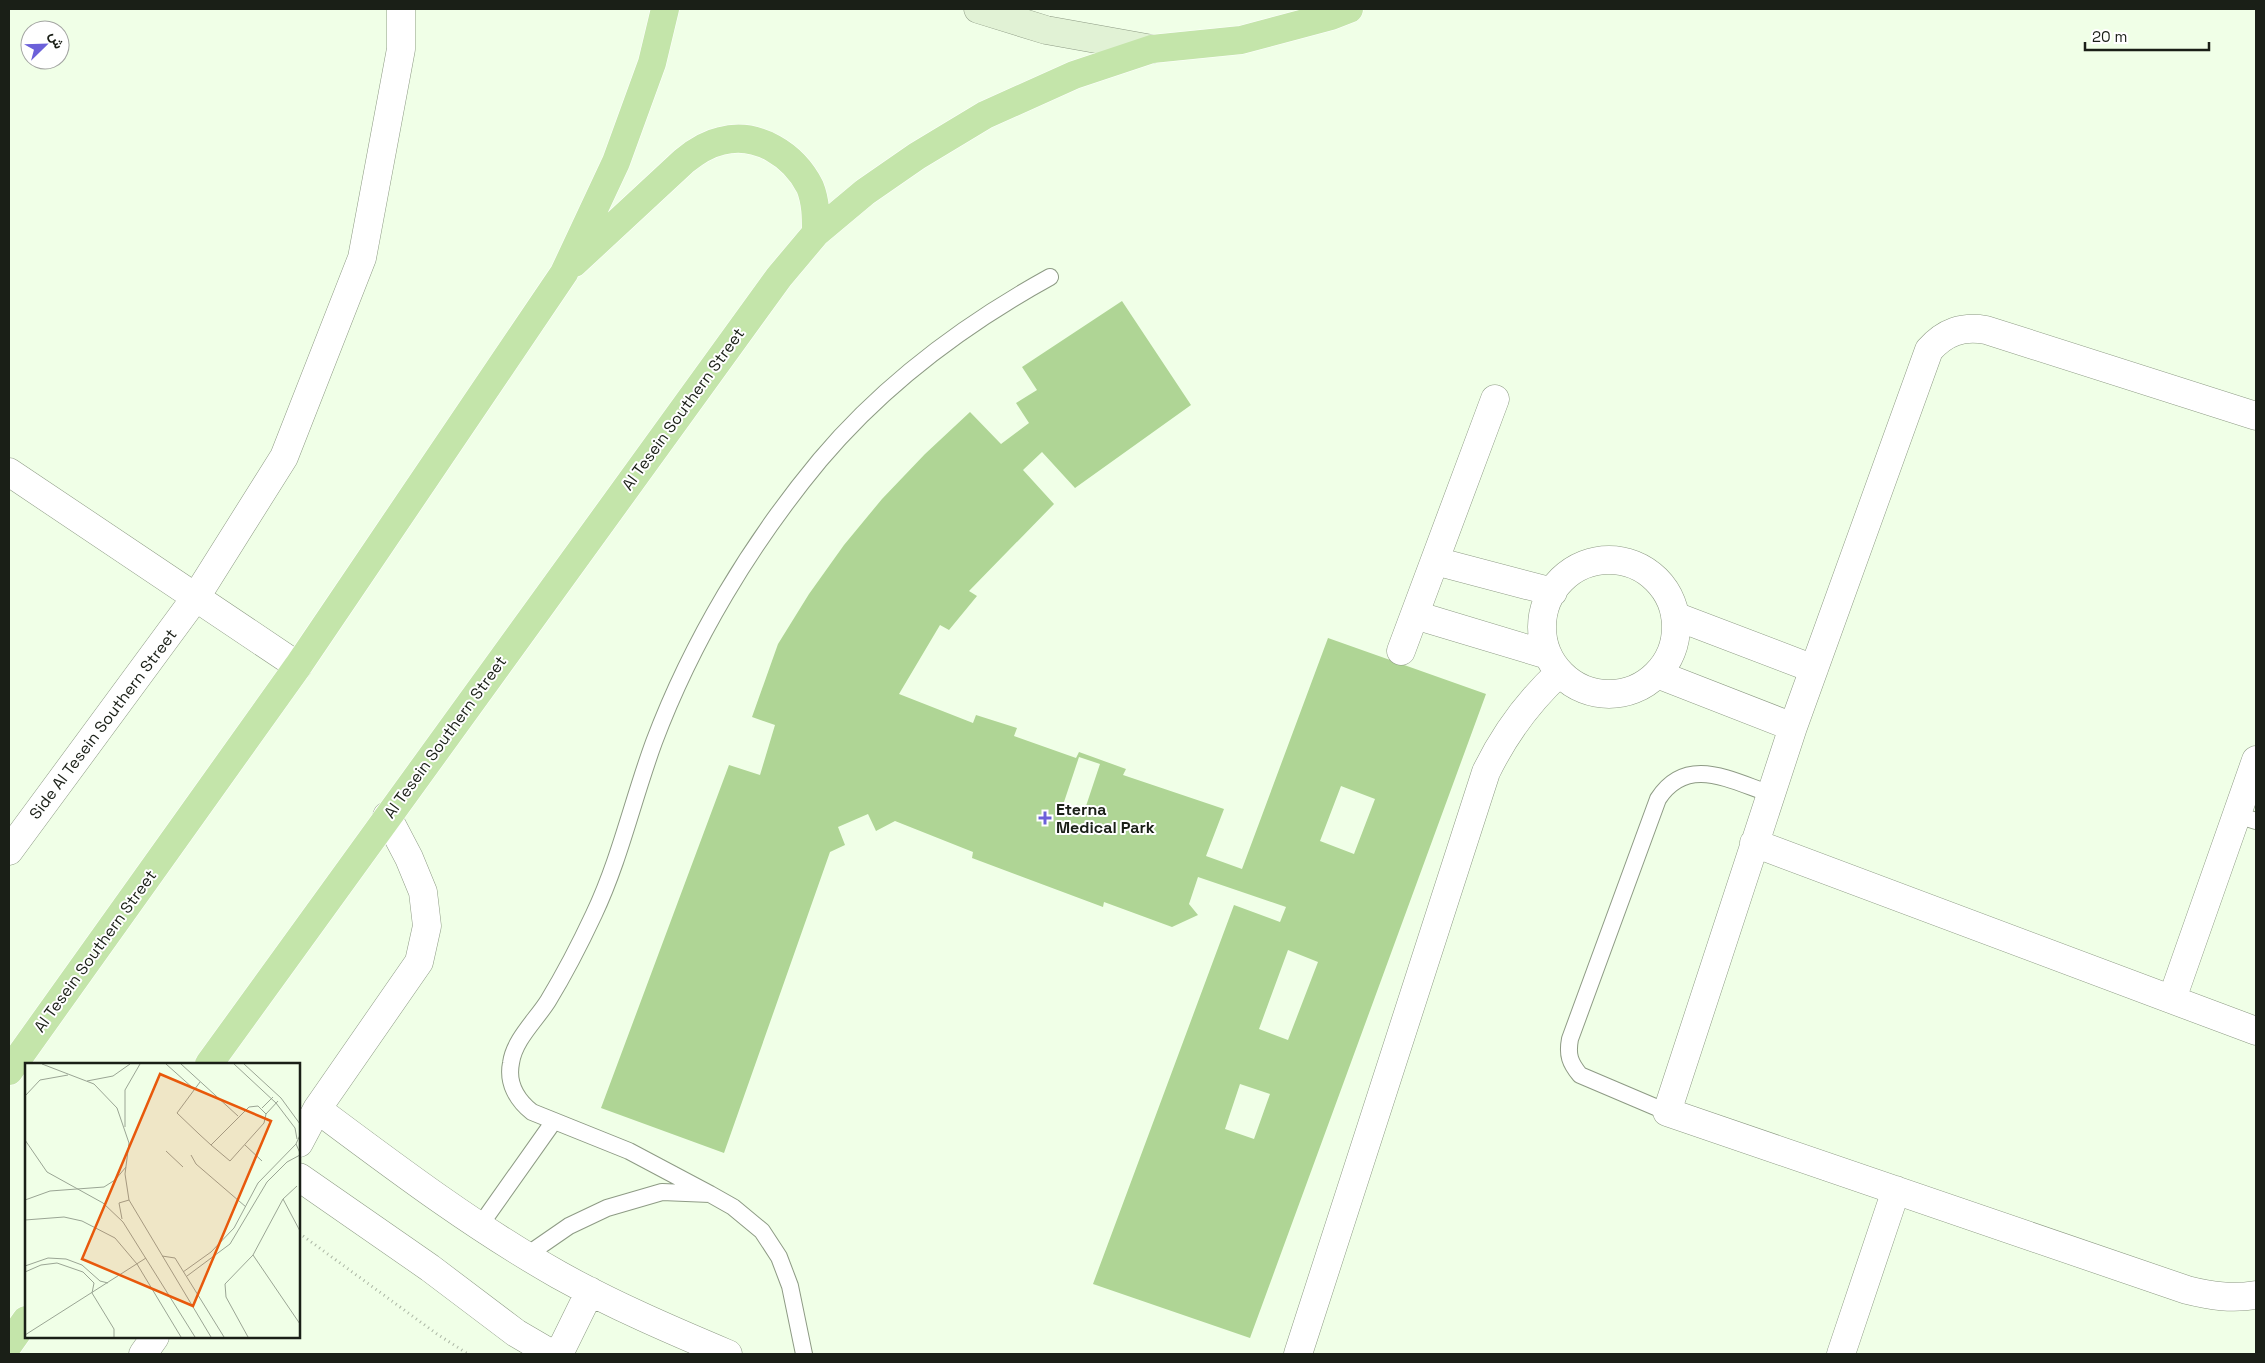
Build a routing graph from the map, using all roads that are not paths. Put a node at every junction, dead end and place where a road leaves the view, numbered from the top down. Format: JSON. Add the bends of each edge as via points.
{"nodes":[{"id":1,"x":400,"y":9,"type":"edge"},
{"id":2,"x":665,"y":9,"type":"edge"},
{"id":3,"x":978,"y":9,"type":"edge"},
{"id":4,"x":1349,"y":9,"type":"edge"},
{"id":5,"x":1152,"y":49,"type":"junction"},
{"id":6,"x":816,"y":233,"type":"junction"},
{"id":7,"x":564,"y":273,"type":"junction"},
{"id":8,"x":1050,"y":277,"type":"dead end"},
{"id":9,"x":1495,"y":399,"type":"dead end"},
{"id":10,"x":2256,"y":416,"type":"edge"},
{"id":11,"x":9,"y":472,"type":"edge"},
{"id":12,"x":1435,"y":561,"type":"junction"},
{"id":13,"x":1552,"y":592,"type":"junction"},
{"id":14,"x":196,"y":597,"type":"junction"},
{"id":15,"x":1415,"y":615,"type":"junction"},
{"id":16,"x":1675,"y":616,"type":"junction"},
{"id":17,"x":1401,"y":651,"type":"dead end"},
{"id":18,"x":1554,"y":664,"type":"junction"},
{"id":19,"x":298,"y":666,"type":"junction"},
{"id":20,"x":1814,"y":668,"type":"junction"},
{"id":21,"x":1657,"y":674,"type":"junction"},
{"id":22,"x":1793,"y":727,"type":"junction"},
{"id":23,"x":2256,"y":760,"type":"edge"},
{"id":24,"x":1771,"y":794,"type":"junction"},
{"id":25,"x":387,"y":816,"type":"junction"},
{"id":26,"x":2247,"y":818,"type":"edge"},
{"id":27,"x":1754,"y":843,"type":"junction"},
{"id":28,"x":9,"y":851,"type":"edge"},
{"id":29,"x":2172,"y":999,"type":"junction"},
{"id":30,"x":2256,"y":1031,"type":"edge"},
{"id":31,"x":210,"y":1063,"type":"edge"},
{"id":32,"x":9,"y":1071,"type":"edge"},
{"id":33,"x":317,"y":1109,"type":"junction"},
{"id":34,"x":1666,"y":1112,"type":"junction"},
{"id":35,"x":554,"y":1121,"type":"junction"},
{"id":36,"x":300,"y":1142,"type":"edge"},
{"id":37,"x":300,"y":1178,"type":"edge"},
{"id":38,"x":1896,"y":1190,"type":"junction"},
{"id":39,"x":710,"y":1194,"type":"junction"},
{"id":40,"x":479,"y":1226,"type":"junction"},
{"id":41,"x":527,"y":1256,"type":"junction"},
{"id":42,"x":590,"y":1291,"type":"junction"},
{"id":43,"x":2256,"y":1295,"type":"edge"},
{"id":44,"x":25,"y":1321,"type":"edge"},
{"id":45,"x":154,"y":1338,"type":"edge"},
{"id":46,"x":9,"y":1344,"type":"edge"},
{"id":47,"x":143,"y":1354,"type":"edge"},
{"id":48,"x":552,"y":1354,"type":"edge"},
{"id":49,"x":559,"y":1354,"type":"edge"},
{"id":50,"x":728,"y":1354,"type":"edge"},
{"id":51,"x":804,"y":1354,"type":"edge"},
{"id":52,"x":1298,"y":1354,"type":"edge"},
{"id":53,"x":1841,"y":1354,"type":"edge"}],
"edges":[{"from":1,"to":14,"type":"street","name":"Side Al Tesein Southern Street","via":[[400,50],[362,258],[284,457]]},
{"from":2,"to":7,"type":"main road","name":"Al Tesein Southern Street","via":[[652,63],[616,162]]},
{"from":3,"to":5,"type":"street","via":[[1046,30]]},
{"from":4,"to":5,"type":"main road","name":"Al Tesein Southern Street","via":[[1241,40]]},
{"from":5,"to":6,"type":"main road","name":"Al Tesein Southern Street","via":[[1074,75],[985,115],[909,161]]},
{"from":6,"to":7,"type":"main road","via":[[816,210],[810,189],[800,170],[784,154],[744,139],[722,140],[701,148],[684,161]]},
{"from":6,"to":25,"type":"main road","name":"Al Tesein Southern Street","via":[[779,278]]},
{"from":7,"to":19,"type":"main road","name":"Al Tesein Southern Street"},
{"from":8,"to":35,"type":"lane","via":[[1009,299],[933,352],[855,421],[788,501],[750,555],[717,611],[686,669],[655,739],[616,861],[597,908],[547,1003],[514,1050],[510,1078],[515,1092],[532,1112]]},
{"from":9,"to":12,"type":"street"},
{"from":10,"to":20,"type":"street","via":[[1986,330],[1960,329],[1947,334],[1929,350],[1924,361]]},
{"from":11,"to":14,"type":"street"},
{"from":12,"to":13,"type":"street"},
{"from":12,"to":15,"type":"street"},
{"from":13,"to":16,"type":"street","via":[[1578,568],[1595,562],[1630,564],[1660,584]]},
{"from":13,"to":18,"type":"street","via":[[1543,616],[1544,643]]},
{"from":14,"to":19,"type":"street"},
{"from":14,"to":28,"type":"street","name":"Side Al Tesein Southern Street"},
{"from":15,"to":17,"type":"street"},
{"from":15,"to":18,"type":"street"},
{"from":16,"to":20,"type":"street"},
{"from":16,"to":21,"type":"street","via":[[1675,637],[1669,657]]},
{"from":18,"to":21,"type":"street","via":[[1573,684],[1590,692],[1608,695],[1643,685]]},
{"from":18,"to":52,"type":"street","via":[[1501,741],[1486,772]]},
{"from":19,"to":32,"type":"main road","name":"Al Tesein Southern Street"},
{"from":20,"to":22,"type":"street"},
{"from":21,"to":22,"type":"street"},
{"from":22,"to":24,"type":"street"},
{"from":23,"to":26,"type":"street"},
{"from":24,"to":27,"type":"street"},
{"from":24,"to":34,"type":"lane","via":[[1706,773],[1691,773],[1666,786],[1658,799],[1570,1039],[1568,1052],[1571,1064],[1580,1075]]},
{"from":25,"to":31,"type":"main road","name":"Al Tesein Southern Street"},
{"from":25,"to":33,"type":"street","via":[[423,892],[427,926],[418,962]]},
{"from":26,"to":29,"type":"street"},
{"from":27,"to":29,"type":"street"},
{"from":27,"to":34,"type":"street"},
{"from":29,"to":30,"type":"street"},
{"from":33,"to":36,"type":"street"},
{"from":33,"to":40,"type":"street"},
{"from":34,"to":38,"type":"street"},
{"from":35,"to":39,"type":"lane","via":[[629,1150]]},
{"from":35,"to":40,"type":"lane"},
{"from":37,"to":48,"type":"street","via":[[430,1268],[516,1333]]},
{"from":38,"to":43,"type":"street","via":[[2187,1290],[2240,1298]]},
{"from":38,"to":53,"type":"street"},
{"from":39,"to":41,"type":"lane","via":[[662,1192],[607,1208],[569,1226]]},
{"from":39,"to":51,"type":"lane","via":[[733,1207],[762,1231],[779,1257],[790,1286]]},
{"from":40,"to":41,"type":"street"},
{"from":41,"to":42,"type":"street"},
{"from":42,"to":49,"type":"street"},
{"from":42,"to":50,"type":"street","via":[[643,1318]]},
{"from":44,"to":46,"type":"main road"},
{"from":45,"to":47,"type":"street"}]}
